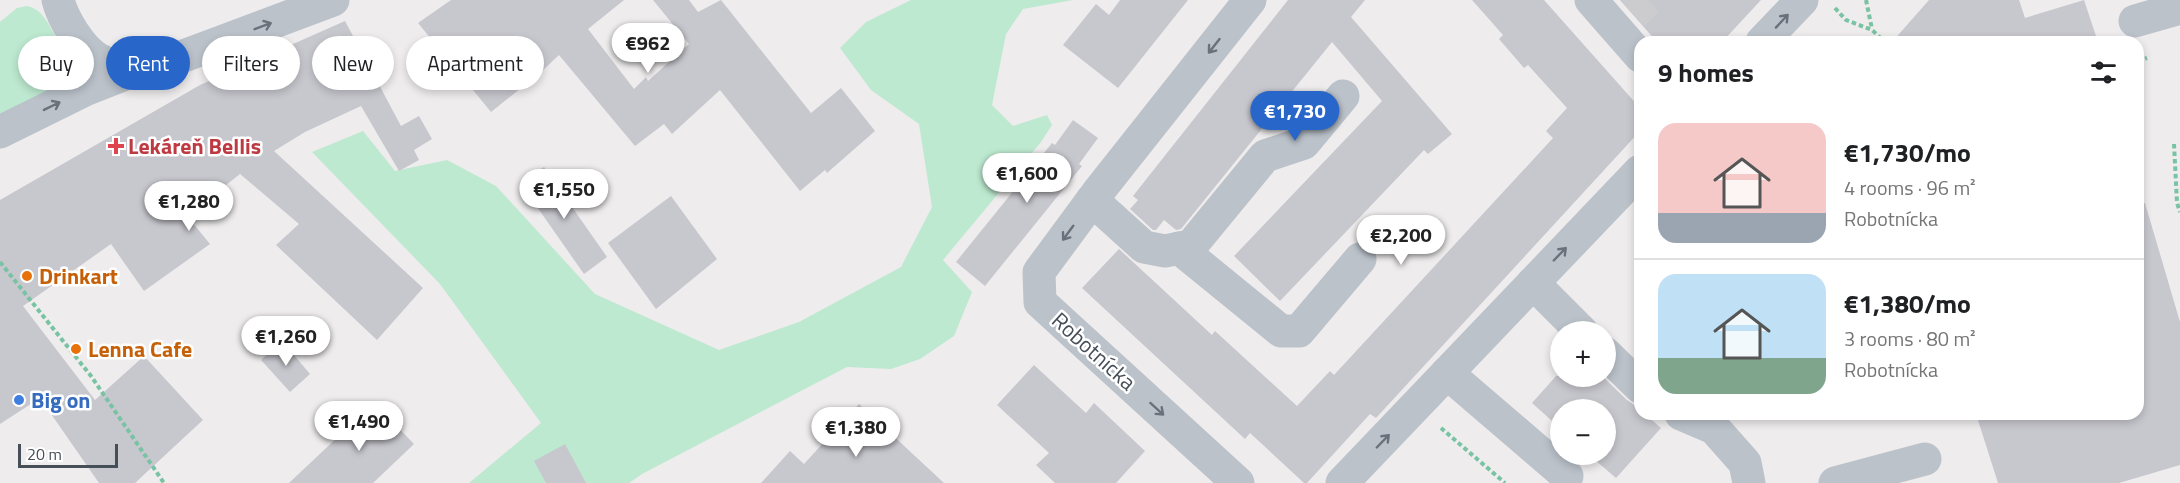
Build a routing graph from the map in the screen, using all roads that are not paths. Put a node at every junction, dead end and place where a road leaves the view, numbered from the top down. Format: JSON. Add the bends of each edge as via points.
{"nodes":[{"id":1,"x":58,"y":0,"type":"edge"},
{"id":2,"x":333,"y":0,"type":"edge"},
{"id":3,"x":1250,"y":0,"type":"edge"},
{"id":4,"x":1591,"y":0,"type":"edge"},
{"id":5,"x":1802,"y":0,"type":"edge"},
{"id":6,"x":2180,"y":8,"type":"edge"},
{"id":7,"x":2135,"y":21,"type":"dead end"},
{"id":8,"x":1768,"y":36,"type":"edge"},
{"id":9,"x":1634,"y":43,"type":"edge"},
{"id":10,"x":190,"y":54,"type":"edge"},
{"id":11,"x":106,"y":63,"type":"edge"},
{"id":12,"x":106,"y":82,"type":"edge"},
{"id":13,"x":1343,"y":96,"type":"dead end"},
{"id":14,"x":0,"y":132,"type":"edge"},
{"id":15,"x":1634,"y":177,"type":"edge"},
{"id":16,"x":1092,"y":200,"type":"junction"},
{"id":17,"x":1179,"y":248,"type":"junction"},
{"id":18,"x":1360,"y":259,"type":"dead end"},
{"id":19,"x":1533,"y":283,"type":"junction"},
{"id":20,"x":1571,"y":321,"type":"edge"},
{"id":21,"x":1616,"y":364,"type":"edge"},
{"id":22,"x":1447,"y":373,"type":"junction"},
{"id":23,"x":1634,"y":381,"type":"edge"},
{"id":24,"x":1721,"y":421,"type":"edge"},
{"id":25,"x":1925,"y":459,"type":"dead end"},
{"id":26,"x":1567,"y":476,"type":"dead end"},
{"id":27,"x":1238,"y":483,"type":"edge"},
{"id":28,"x":1342,"y":483,"type":"edge"},
{"id":29,"x":1749,"y":483,"type":"edge"},
{"id":30,"x":1835,"y":483,"type":"edge"}],
"edges":[{"from":1,"to":11,"type":"street","via":[[80,42],[95,58]]},
{"from":10,"to":2,"type":"street","one_way":true},
{"from":3,"to":16,"type":"street","name":"Robotnícka","one_way":true},
{"from":4,"to":9,"type":"street","via":[[1624,22]]},
{"from":8,"to":5,"type":"street","one_way":true},
{"from":6,"to":7,"type":"street"},
{"from":14,"to":12,"type":"street","one_way":true},
{"from":13,"to":17,"type":"street","via":[[1305,143],[1265,156],[1191,246]]},
{"from":19,"to":15,"type":"street","one_way":true},
{"from":16,"to":17,"type":"street","via":[[1144,247],[1165,251]]},
{"from":16,"to":27,"type":"street","name":"Robotnícka","one_way":true,"via":[[1039,272],[1040,302]]},
{"from":17,"to":18,"type":"street","via":[[1281,331],[1299,331]]},
{"from":19,"to":20,"type":"street"},
{"from":19,"to":22,"type":"street"},
{"from":21,"to":23,"type":"street"},
{"from":22,"to":26,"type":"street"},
{"from":28,"to":22,"type":"street","one_way":true},
{"from":24,"to":29,"type":"street","via":[[1745,463]]},
{"from":25,"to":30,"type":"street"}]}
